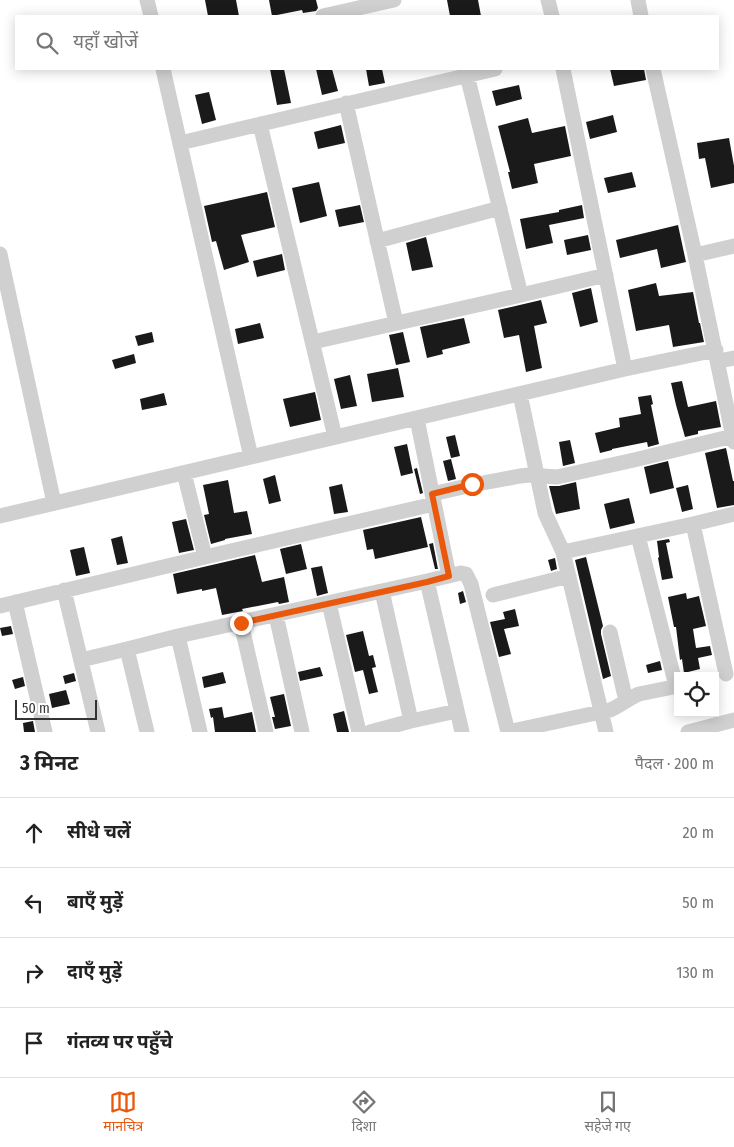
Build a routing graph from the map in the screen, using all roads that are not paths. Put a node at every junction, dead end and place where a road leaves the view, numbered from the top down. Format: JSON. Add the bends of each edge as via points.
{"nodes":[{"id":1,"x":147,"y":0,"type":"edge"},
{"id":2,"x":394,"y":0,"type":"edge"},
{"id":3,"x":548,"y":0,"type":"edge"},
{"id":4,"x":638,"y":0,"type":"edge"},
{"id":5,"x":354,"y":4,"type":"edge"},
{"id":6,"x":151,"y":15,"type":"edge"},
{"id":7,"x":326,"y":15,"type":"edge"},
{"id":8,"x":552,"y":15,"type":"edge"},
{"id":9,"x":641,"y":15,"type":"edge"},
{"id":10,"x":163,"y":70,"type":"edge"},
{"id":11,"x":490,"y":70,"type":"edge"},
{"id":12,"x":563,"y":70,"type":"edge"},
{"id":13,"x":653,"y":70,"type":"edge"},
{"id":14,"x":467,"y":75,"type":"junction"},
{"id":15,"x":346,"y":103,"type":"junction"},
{"id":16,"x":260,"y":124,"type":"junction"},
{"id":17,"x":180,"y":143,"type":"junction"},
{"id":18,"x":500,"y":208,"type":"junction"},
{"id":19,"x":377,"y":241,"type":"junction"},
{"id":20,"x":734,"y":246,"type":"edge"},
{"id":21,"x":0,"y":254,"type":"edge"},
{"id":22,"x":696,"y":255,"type":"junction"},
{"id":23,"x":606,"y":275,"type":"junction"},
{"id":24,"x":521,"y":295,"type":"junction"},
{"id":25,"x":396,"y":323,"type":"junction"},
{"id":26,"x":313,"y":342,"type":"junction"},
{"id":27,"x":717,"y":356,"type":"junction"},
{"id":28,"x":734,"y":358,"type":"edge"},
{"id":29,"x":625,"y":369,"type":"junction"},
{"id":30,"x":520,"y":394,"type":"junction"},
{"id":31,"x":417,"y":419,"type":"junction"},
{"id":32,"x":335,"y":437,"type":"junction"},
{"id":33,"x":733,"y":439,"type":"edge"},
{"id":34,"x":251,"y":457,"type":"junction"},
{"id":35,"x":184,"y":473,"type":"junction"},
{"id":36,"x":537,"y":475,"type":"junction"},
{"id":37,"x":433,"y":499,"type":"junction"},
{"id":38,"x":54,"y":503,"type":"junction"},
{"id":39,"x":734,"y":514,"type":"edge"},
{"id":40,"x":0,"y":516,"type":"edge"},
{"id":41,"x":693,"y":524,"type":"junction"},
{"id":42,"x":638,"y":536,"type":"junction"},
{"id":43,"x":563,"y":552,"type":"junction"},
{"id":44,"x":205,"y":557,"type":"junction"},
{"id":45,"x":449,"y":576,"type":"junction"},
{"id":46,"x":569,"y":576,"type":"junction"},
{"id":47,"x":427,"y":582,"type":"junction"},
{"id":48,"x":64,"y":590,"type":"junction"},
{"id":49,"x":382,"y":591,"type":"junction"},
{"id":50,"x":493,"y":595,"type":"dead end"},
{"id":51,"x":329,"y":603,"type":"junction"},
{"id":52,"x":7,"y":604,"type":"edge"},
{"id":53,"x":276,"y":615,"type":"junction"},
{"id":54,"x":241,"y":623,"type":"junction"},
{"id":55,"x":610,"y":632,"type":"dead end"},
{"id":56,"x":178,"y":636,"type":"junction"},
{"id":57,"x":127,"y":649,"type":"junction"},
{"id":58,"x":81,"y":660,"type":"junction"},
{"id":59,"x":674,"y":674,"type":"edge"},
{"id":60,"x":725,"y":675,"type":"edge"},
{"id":61,"x":674,"y":687,"type":"edge"},
{"id":62,"x":626,"y":701,"type":"junction"},
{"id":63,"x":457,"y":711,"type":"junction"},
{"id":64,"x":602,"y":712,"type":"junction"},
{"id":65,"x":734,"y":720,"type":"edge"},
{"id":66,"x":411,"y":721,"type":"junction"},
{"id":67,"x":45,"y":732,"type":"edge"},
{"id":68,"x":98,"y":732,"type":"edge"},
{"id":69,"x":147,"y":732,"type":"edge"},
{"id":70,"x":200,"y":732,"type":"edge"},
{"id":71,"x":266,"y":732,"type":"edge"},
{"id":72,"x":302,"y":732,"type":"edge"},
{"id":73,"x":359,"y":732,"type":"edge"},
{"id":74,"x":370,"y":732,"type":"edge"},
{"id":75,"x":462,"y":732,"type":"edge"},
{"id":76,"x":606,"y":732,"type":"edge"},
{"id":77,"x":688,"y":732,"type":"edge"}],
"edges":[{"from":1,"to":6,"type":"street"},
{"from":2,"to":5,"type":"street"},
{"from":3,"to":8,"type":"street"},
{"from":4,"to":9,"type":"street"},
{"from":5,"to":7,"type":"street"},
{"from":10,"to":17,"type":"street"},
{"from":11,"to":14,"type":"street"},
{"from":12,"to":23,"type":"street"},
{"from":13,"to":22,"type":"street"},
{"from":14,"to":15,"type":"street"},
{"from":14,"to":18,"type":"street"},
{"from":15,"to":16,"type":"street"},
{"from":15,"to":19,"type":"street"},
{"from":16,"to":17,"type":"street"},
{"from":16,"to":26,"type":"street"},
{"from":17,"to":34,"type":"street"},
{"from":18,"to":19,"type":"street"},
{"from":18,"to":24,"type":"street"},
{"from":19,"to":25,"type":"street"},
{"from":20,"to":22,"type":"street"},
{"from":21,"to":38,"type":"street"},
{"from":22,"to":27,"type":"street"},
{"from":23,"to":24,"type":"street"},
{"from":23,"to":29,"type":"street"},
{"from":24,"to":25,"type":"street"},
{"from":25,"to":26,"type":"street"},
{"from":26,"to":32,"type":"street"},
{"from":27,"to":28,"type":"street"},
{"from":27,"to":29,"type":"street"},
{"from":27,"to":33,"type":"street"},
{"from":29,"to":30,"type":"street"},
{"from":30,"to":31,"type":"street"},
{"from":30,"to":36,"type":"street"},
{"from":31,"to":32,"type":"street"},
{"from":31,"to":37,"type":"street"},
{"from":32,"to":34,"type":"street"},
{"from":33,"to":36,"type":"street","via":[[557,477]]},
{"from":34,"to":35,"type":"street"},
{"from":35,"to":38,"type":"street"},
{"from":35,"to":44,"type":"street"},
{"from":36,"to":37,"type":"street","via":[[490,481]]},
{"from":36,"to":43,"type":"street","via":[[545,513]]},
{"from":37,"to":44,"type":"street"},
{"from":37,"to":45,"type":"street"},
{"from":38,"to":40,"type":"street"},
{"from":39,"to":41,"type":"street"},
{"from":41,"to":42,"type":"street"},
{"from":41,"to":60,"type":"street"},
{"from":42,"to":43,"type":"street"},
{"from":42,"to":59,"type":"street"},
{"from":43,"to":46,"type":"street"},
{"from":44,"to":48,"type":"street"},
{"from":45,"to":47,"type":"street"},
{"from":45,"to":64,"type":"street","via":[[464,573],[469,579],[508,732]]},
{"from":46,"to":50,"type":"street"},
{"from":46,"to":64,"type":"street"},
{"from":47,"to":49,"type":"street"},
{"from":47,"to":63,"type":"street"},
{"from":48,"to":52,"type":"street"},
{"from":48,"to":58,"type":"street"},
{"from":49,"to":51,"type":"street"},
{"from":49,"to":66,"type":"street"},
{"from":51,"to":53,"type":"street"},
{"from":51,"to":73,"type":"street"},
{"from":52,"to":67,"type":"street"},
{"from":53,"to":54,"type":"street"},
{"from":53,"to":72,"type":"street"},
{"from":54,"to":56,"type":"street"},
{"from":54,"to":71,"type":"street"},
{"from":55,"to":62,"type":"street"},
{"from":56,"to":57,"type":"street"},
{"from":56,"to":70,"type":"street"},
{"from":57,"to":58,"type":"street"},
{"from":57,"to":69,"type":"street"},
{"from":58,"to":68,"type":"street"},
{"from":61,"to":62,"type":"street","via":[[639,694]]},
{"from":62,"to":64,"type":"street"},
{"from":63,"to":66,"type":"street"},
{"from":63,"to":75,"type":"street"},
{"from":64,"to":76,"type":"street"},
{"from":65,"to":77,"type":"street"},
{"from":66,"to":74,"type":"street"}]}
